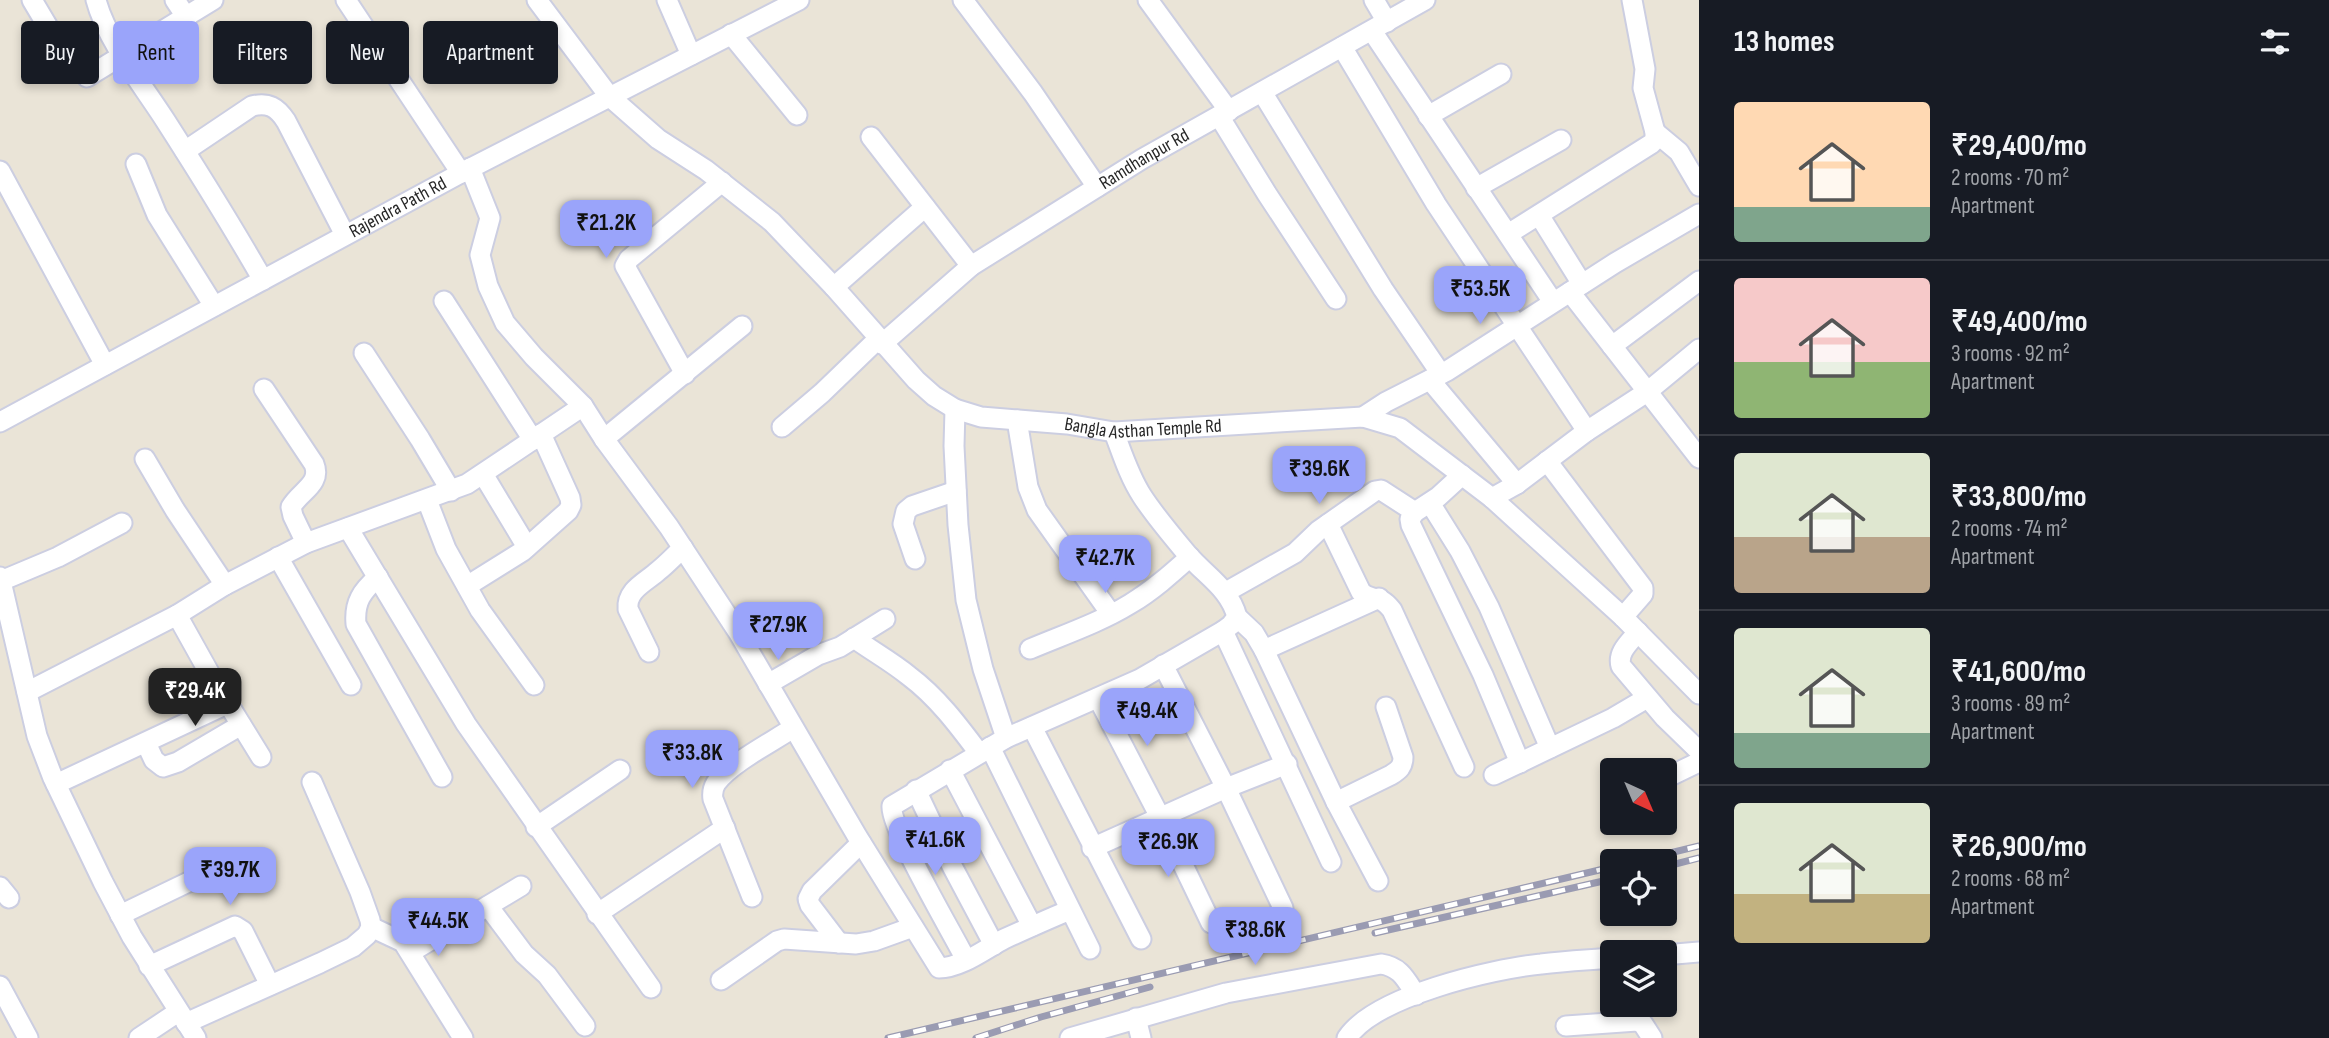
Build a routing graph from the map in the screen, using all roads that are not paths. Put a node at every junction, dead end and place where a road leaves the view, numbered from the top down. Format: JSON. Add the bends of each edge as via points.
{"nodes":[{"id":1,"x":32,"y":0,"type":"edge"},
{"id":2,"x":96,"y":0,"type":"edge"},
{"id":3,"x":175,"y":0,"type":"edge"},
{"id":4,"x":213,"y":0,"type":"edge"},
{"id":5,"x":346,"y":0,"type":"edge"},
{"id":6,"x":537,"y":0,"type":"edge"},
{"id":7,"x":667,"y":0,"type":"edge"},
{"id":8,"x":799,"y":0,"type":"edge"},
{"id":9,"x":963,"y":0,"type":"edge"},
{"id":10,"x":1148,"y":0,"type":"edge"},
{"id":11,"x":1374,"y":0,"type":"edge"},
{"id":12,"x":1425,"y":0,"type":"edge"},
{"id":13,"x":1632,"y":0,"type":"edge"},
{"id":14,"x":187,"y":18,"type":"junction"},
{"id":15,"x":45,"y":21,"type":"edge"},
{"id":16,"x":182,"y":21,"type":"edge"},
{"id":17,"x":1380,"y":27,"type":"junction"},
{"id":18,"x":731,"y":34,"type":"junction"},
{"id":19,"x":113,"y":37,"type":"edge"},
{"id":20,"x":1342,"y":47,"type":"junction"},
{"id":21,"x":691,"y":55,"type":"junction"},
{"id":22,"x":1502,"y":74,"type":"dead end"},
{"id":23,"x":141,"y":84,"type":"edge"},
{"id":24,"x":1262,"y":92,"type":"junction"},
{"id":25,"x":609,"y":96,"type":"junction"},
{"id":26,"x":1224,"y":114,"type":"junction"},
{"id":27,"x":797,"y":116,"type":"dead end"},
{"id":28,"x":1428,"y":116,"type":"junction"},
{"id":29,"x":1655,"y":132,"type":"junction"},
{"id":30,"x":871,"y":137,"type":"dead end"},
{"id":31,"x":1561,"y":140,"type":"dead end"},
{"id":32,"x":185,"y":151,"type":"junction"},
{"id":33,"x":136,"y":164,"type":"dead end"},
{"id":34,"x":465,"y":170,"type":"junction"},
{"id":35,"x":0,"y":171,"type":"edge"},
{"id":36,"x":722,"y":182,"type":"junction"},
{"id":37,"x":1698,"y":182,"type":"edge"},
{"id":38,"x":1097,"y":187,"type":"junction"},
{"id":39,"x":1476,"y":188,"type":"junction"},
{"id":40,"x":925,"y":207,"type":"junction"},
{"id":41,"x":1699,"y":214,"type":"edge"},
{"id":42,"x":1539,"y":215,"type":"junction"},
{"id":43,"x":1508,"y":234,"type":"junction"},
{"id":44,"x":345,"y":235,"type":"junction"},
{"id":45,"x":971,"y":266,"type":"junction"},
{"id":46,"x":263,"y":280,"type":"junction"},
{"id":47,"x":1699,"y":281,"type":"edge"},
{"id":48,"x":834,"y":287,"type":"junction"},
{"id":49,"x":1569,"y":293,"type":"junction"},
{"id":50,"x":1336,"y":299,"type":"dead end"},
{"id":51,"x":444,"y":301,"type":"dead end"},
{"id":52,"x":214,"y":306,"type":"junction"},
{"id":53,"x":742,"y":326,"type":"dead end"},
{"id":54,"x":1517,"y":326,"type":"junction"},
{"id":55,"x":880,"y":341,"type":"junction"},
{"id":56,"x":1612,"y":346,"type":"junction"},
{"id":57,"x":1699,"y":349,"type":"edge"},
{"id":58,"x":364,"y":353,"type":"dead end"},
{"id":59,"x":105,"y":365,"type":"junction"},
{"id":60,"x":685,"y":374,"type":"junction"},
{"id":61,"x":1435,"y":377,"type":"junction"},
{"id":62,"x":264,"y":389,"type":"dead end"},
{"id":63,"x":1647,"y":392,"type":"junction"},
{"id":64,"x":583,"y":406,"type":"junction"},
{"id":65,"x":955,"y":409,"type":"junction"},
{"id":66,"x":1363,"y":418,"type":"junction"},
{"id":67,"x":1017,"y":420,"type":"junction"},
{"id":68,"x":0,"y":422,"type":"edge"},
{"id":69,"x":782,"y":426,"type":"dead end"},
{"id":70,"x":1587,"y":431,"type":"junction"},
{"id":71,"x":1114,"y":432,"type":"junction"},
{"id":72,"x":537,"y":437,"type":"junction"},
{"id":73,"x":604,"y":439,"type":"junction"},
{"id":74,"x":1699,"y":458,"type":"edge"},
{"id":75,"x":145,"y":459,"type":"dead end"},
{"id":76,"x":1547,"y":461,"type":"junction"},
{"id":77,"x":482,"y":474,"type":"junction"},
{"id":78,"x":1462,"y":475,"type":"junction"},
{"id":79,"x":1517,"y":484,"type":"junction"},
{"id":80,"x":451,"y":491,"type":"junction"},
{"id":81,"x":956,"y":491,"type":"junction"},
{"id":82,"x":1492,"y":498,"type":"junction"},
{"id":83,"x":427,"y":500,"type":"junction"},
{"id":84,"x":1422,"y":508,"type":"junction"},
{"id":85,"x":122,"y":523,"type":"dead end"},
{"id":86,"x":1328,"y":524,"type":"junction"},
{"id":87,"x":348,"y":528,"type":"junction"},
{"id":88,"x":306,"y":543,"type":"junction"},
{"id":89,"x":527,"y":547,"type":"junction"},
{"id":90,"x":683,"y":548,"type":"junction"},
{"id":91,"x":1190,"y":557,"type":"junction"},
{"id":92,"x":278,"y":558,"type":"junction"},
{"id":93,"x":915,"y":559,"type":"dead end"},
{"id":94,"x":378,"y":577,"type":"junction"},
{"id":95,"x":1,"y":579,"type":"edge"},
{"id":96,"x":225,"y":585,"type":"junction"},
{"id":97,"x":467,"y":586,"type":"junction"},
{"id":98,"x":1226,"y":592,"type":"junction"},
{"id":99,"x":1379,"y":598,"type":"junction"},
{"id":100,"x":1111,"y":614,"type":"junction"},
{"id":101,"x":177,"y":615,"type":"junction"},
{"id":102,"x":1237,"y":617,"type":"junction"},
{"id":103,"x":1623,"y":617,"type":"junction"},
{"id":104,"x":885,"y":620,"type":"dead end"},
{"id":105,"x":1223,"y":631,"type":"junction"},
{"id":106,"x":1639,"y":632,"type":"junction"},
{"id":107,"x":854,"y":638,"type":"junction"},
{"id":108,"x":1030,"y":649,"type":"dead end"},
{"id":109,"x":1264,"y":650,"type":"junction"},
{"id":110,"x":649,"y":652,"type":"dead end"},
{"id":111,"x":1163,"y":665,"type":"junction"},
{"id":112,"x":768,"y":684,"type":"junction"},
{"id":113,"x":351,"y":685,"type":"dead end"},
{"id":114,"x":534,"y":685,"type":"dead end"},
{"id":115,"x":26,"y":692,"type":"junction"},
{"id":116,"x":1699,"y":694,"type":"edge"},
{"id":117,"x":1098,"y":698,"type":"junction"},
{"id":118,"x":1647,"y":698,"type":"junction"},
{"id":119,"x":227,"y":704,"type":"junction"},
{"id":120,"x":1386,"y":708,"type":"dead end"},
{"id":121,"x":241,"y":725,"type":"junction"},
{"id":122,"x":1032,"y":727,"type":"junction"},
{"id":123,"x":793,"y":728,"type":"junction"},
{"id":124,"x":146,"y":743,"type":"junction"},
{"id":125,"x":991,"y":746,"type":"junction"},
{"id":126,"x":1550,"y":748,"type":"junction"},
{"id":127,"x":1699,"y":751,"type":"edge"},
{"id":128,"x":261,"y":757,"type":"dead end"},
{"id":129,"x":1699,"y":762,"type":"edge"},
{"id":130,"x":1520,"y":763,"type":"junction"},
{"id":131,"x":1287,"y":764,"type":"junction"},
{"id":132,"x":1464,"y":767,"type":"dead end"},
{"id":133,"x":620,"y":770,"type":"dead end"},
{"id":134,"x":950,"y":770,"type":"junction"},
{"id":135,"x":1677,"y":773,"type":"edge"},
{"id":136,"x":1494,"y":775,"type":"dead end"},
{"id":137,"x":442,"y":778,"type":"dead end"},
{"id":138,"x":312,"y":782,"type":"dead end"},
{"id":139,"x":56,"y":784,"type":"junction"},
{"id":140,"x":1226,"y":788,"type":"junction"},
{"id":141,"x":916,"y":789,"type":"junction"},
{"id":142,"x":1336,"y":802,"type":"junction"},
{"id":143,"x":1160,"y":817,"type":"junction"},
{"id":144,"x":536,"y":827,"type":"junction"},
{"id":145,"x":725,"y":828,"type":"junction"},
{"id":146,"x":860,"y":843,"type":"junction"},
{"id":147,"x":1092,"y":848,"type":"junction"},
{"id":148,"x":1331,"y":862,"type":"dead end"},
{"id":149,"x":203,"y":875,"type":"dead end"},
{"id":150,"x":1378,"y":881,"type":"dead end"},
{"id":151,"x":521,"y":886,"type":"dead end"},
{"id":152,"x":752,"y":897,"type":"dead end"},
{"id":153,"x":488,"y":906,"type":"junction"},
{"id":154,"x":1283,"y":908,"type":"dead end"},
{"id":155,"x":1070,"y":910,"type":"junction"},
{"id":156,"x":597,"y":914,"type":"junction"},
{"id":157,"x":120,"y":915,"type":"junction"},
{"id":158,"x":1211,"y":923,"type":"dead end"},
{"id":159,"x":1032,"y":926,"type":"junction"},
{"id":160,"x":371,"y":927,"type":"junction"},
{"id":161,"x":913,"y":927,"type":"junction"},
{"id":162,"x":1141,"y":939,"type":"dead end"},
{"id":163,"x":839,"y":943,"type":"junction"},
{"id":164,"x":994,"y":945,"type":"junction"},
{"id":165,"x":1090,"y":949,"type":"dead end"},
{"id":166,"x":411,"y":952,"type":"junction"},
{"id":167,"x":1699,"y":952,"type":"edge"},
{"id":168,"x":1677,"y":954,"type":"edge"},
{"id":169,"x":1600,"y":959,"type":"edge"},
{"id":170,"x":966,"y":960,"type":"junction"},
{"id":171,"x":149,"y":966,"type":"junction"},
{"id":172,"x":721,"y":980,"type":"dead end"},
{"id":173,"x":270,"y":985,"type":"junction"},
{"id":174,"x":0,"y":986,"type":"edge"},
{"id":175,"x":651,"y":988,"type":"dead end"},
{"id":176,"x":1416,"y":995,"type":"junction"},
{"id":177,"x":1136,"y":1018,"type":"junction"},
{"id":178,"x":187,"y":1024,"type":"edge"},
{"id":179,"x":585,"y":1026,"type":"dead end"},
{"id":180,"x":1566,"y":1026,"type":"dead end"},
{"id":181,"x":28,"y":1038,"type":"edge"},
{"id":182,"x":139,"y":1038,"type":"edge"},
{"id":183,"x":463,"y":1038,"type":"edge"},
{"id":184,"x":1070,"y":1038,"type":"edge"},
{"id":185,"x":1140,"y":1038,"type":"edge"},
{"id":186,"x":1347,"y":1038,"type":"edge"},
{"id":187,"x":1651,"y":1038,"type":"edge"}],
"edges":[{"from":1,"to":15,"type":"street"},
{"from":2,"to":19,"type":"street"},
{"from":3,"to":14,"type":"street"},
{"from":4,"to":14,"type":"street"},
{"from":5,"to":34,"type":"street"},
{"from":6,"to":25,"type":"street","name":"Bangla Asthan Temple Rd"},
{"from":7,"to":21,"type":"street"},
{"from":8,"to":18,"type":"street","name":"Rajendra Path Rd"},
{"from":9,"to":38,"type":"street"},
{"from":10,"to":26,"type":"street"},
{"from":11,"to":17,"type":"street"},
{"from":12,"to":17,"type":"street","name":"Ramdhanpur Rd"},
{"from":13,"to":29,"type":"street","via":[[1645,69],[1643,88]]},
{"from":14,"to":16,"type":"street"},
{"from":17,"to":20,"type":"street","name":"Ramdhanpur Rd"},
{"from":17,"to":28,"type":"street"},
{"from":18,"to":21,"type":"street","name":"Rajendra Path Rd"},
{"from":18,"to":27,"type":"street"},
{"from":20,"to":24,"type":"street","name":"Ramdhanpur Rd"},
{"from":20,"to":54,"type":"street","via":[[1436,204]]},
{"from":21,"to":25,"type":"street","name":"Rajendra Path Rd"},
{"from":22,"to":28,"type":"street"},
{"from":23,"to":32,"type":"street"},
{"from":24,"to":26,"type":"street","name":"Ramdhanpur Rd"},
{"from":24,"to":61,"type":"street"},
{"from":25,"to":34,"type":"street","name":"Rajendra Path Rd"},
{"from":25,"to":36,"type":"street","name":"Bangla Asthan Temple Rd","via":[[658,139]]},
{"from":26,"to":38,"type":"street","name":"Ramdhanpur Rd"},
{"from":26,"to":50,"type":"street","via":[[1267,194]]},
{"from":28,"to":39,"type":"street"},
{"from":29,"to":37,"type":"street","via":[[1679,152]]},
{"from":29,"to":42,"type":"street","via":[[1651,144]]},
{"from":30,"to":40,"type":"street"},
{"from":31,"to":39,"type":"street"},
{"from":32,"to":44,"type":"street","via":[[252,106],[272,106],[286,121]]},
{"from":32,"to":46,"type":"street"},
{"from":33,"to":52,"type":"street","via":[[157,215]]},
{"from":34,"to":44,"type":"street","name":"Rajendra Path Rd"},
{"from":34,"to":64,"type":"street","via":[[490,218],[480,254],[494,298],[513,334]]},
{"from":35,"to":59,"type":"street"},
{"from":36,"to":48,"type":"street","name":"Bangla Asthan Temple Rd","via":[[772,222]]},
{"from":36,"to":60,"type":"street","via":[[625,266]]},
{"from":38,"to":45,"type":"street","name":"Ramdhanpur Rd"},
{"from":39,"to":43,"type":"street"},
{"from":40,"to":45,"type":"street"},
{"from":40,"to":48,"type":"street"},
{"from":41,"to":49,"type":"street"},
{"from":42,"to":43,"type":"street"},
{"from":42,"to":49,"type":"street"},
{"from":43,"to":49,"type":"street"},
{"from":44,"to":46,"type":"street","name":"Rajendra Path Rd"},
{"from":45,"to":55,"type":"street","name":"Ramdhanpur Rd"},
{"from":46,"to":52,"type":"street","name":"Rajendra Path Rd"},
{"from":47,"to":56,"type":"street"},
{"from":48,"to":55,"type":"street","name":"Bangla Asthan Temple Rd"},
{"from":49,"to":54,"type":"street"},
{"from":49,"to":56,"type":"street"},
{"from":51,"to":72,"type":"street"},
{"from":52,"to":59,"type":"street","name":"Rajendra Path Rd"},
{"from":53,"to":60,"type":"street"},
{"from":54,"to":61,"type":"street"},
{"from":54,"to":70,"type":"street"},
{"from":55,"to":65,"type":"street","name":"Bangla Asthan Temple Rd","via":[[925,388]]},
{"from":55,"to":69,"type":"street","name":"Ramdhanpur Rd"},
{"from":56,"to":63,"type":"street"},
{"from":57,"to":63,"type":"street"},
{"from":58,"to":80,"type":"street"},
{"from":59,"to":68,"type":"street","name":"Rajendra Path Rd"},
{"from":60,"to":73,"type":"street"},
{"from":61,"to":66,"type":"street"},
{"from":61,"to":79,"type":"street"},
{"from":62,"to":88,"type":"street","via":[[317,471],[291,507]]},
{"from":63,"to":70,"type":"street"},
{"from":63,"to":74,"type":"street"},
{"from":64,"to":72,"type":"street"},
{"from":64,"to":73,"type":"street"},
{"from":65,"to":67,"type":"street","name":"Bangla Asthan Temple Rd"},
{"from":65,"to":81,"type":"street"},
{"from":66,"to":71,"type":"street","name":"Bangla Asthan Temple Rd"},
{"from":66,"to":78,"type":"street","name":"Bangla Asthan Temple Rd","via":[[1400,428]]},
{"from":67,"to":71,"type":"street","name":"Bangla Asthan Temple Rd"},
{"from":67,"to":100,"type":"street","via":[[1028,487],[1037,510]]},
{"from":70,"to":76,"type":"street"},
{"from":71,"to":91,"type":"street","via":[[1142,496]]},
{"from":72,"to":77,"type":"street"},
{"from":72,"to":89,"type":"street","via":[[571,505]]},
{"from":73,"to":90,"type":"street"},
{"from":75,"to":96,"type":"street"},
{"from":76,"to":79,"type":"street"},
{"from":76,"to":103,"type":"street","via":[[1643,588]]},
{"from":77,"to":80,"type":"street"},
{"from":77,"to":89,"type":"street"},
{"from":78,"to":82,"type":"street","name":"Bangla Asthan Temple Rd"},
{"from":78,"to":84,"type":"street"},
{"from":79,"to":82,"type":"street"},
{"from":80,"to":83,"type":"street"},
{"from":81,"to":93,"type":"street","via":[[905,511],[903,524]]},
{"from":81,"to":125,"type":"street","via":[[966,600],[983,669]]},
{"from":82,"to":103,"type":"street","name":"Bangla Asthan Temple Rd"},
{"from":83,"to":87,"type":"street"},
{"from":83,"to":97,"type":"street"},
{"from":84,"to":86,"type":"street","via":[[1381,490]]},
{"from":84,"to":126,"type":"street","via":[[1460,551]]},
{"from":84,"to":130,"type":"street","via":[[1410,519],[1411,525]]},
{"from":85,"to":95,"type":"street","via":[[58,557]]},
{"from":86,"to":98,"type":"street","via":[[1295,553]]},
{"from":86,"to":99,"type":"street","via":[[1361,592]]},
{"from":87,"to":88,"type":"street"},
{"from":87,"to":94,"type":"street"},
{"from":88,"to":92,"type":"street"},
{"from":89,"to":97,"type":"street"},
{"from":90,"to":110,"type":"street","via":[[627,602]]},
{"from":90,"to":112,"type":"street"},
{"from":91,"to":98,"type":"street"},
{"from":91,"to":100,"type":"street","via":[[1161,583]]},
{"from":92,"to":96,"type":"street"},
{"from":92,"to":113,"type":"street"},
{"from":94,"to":137,"type":"street","via":[[357,600],[356,624]]},
{"from":94,"to":144,"type":"street","via":[[466,724]]},
{"from":95,"to":115,"type":"street"},
{"from":96,"to":101,"type":"street"},
{"from":97,"to":114,"type":"street"},
{"from":98,"to":102,"type":"street"},
{"from":99,"to":109,"type":"street"},
{"from":99,"to":132,"type":"street","via":[[1392,610]]},
{"from":100,"to":108,"type":"street"},
{"from":101,"to":115,"type":"street"},
{"from":101,"to":119,"type":"street"},
{"from":102,"to":105,"type":"street"},
{"from":102,"to":109,"type":"street","via":[[1254,632]]},
{"from":103,"to":106,"type":"street","name":"Bangla Asthan Temple Rd"},
{"from":104,"to":107,"type":"street"},
{"from":105,"to":111,"type":"street"},
{"from":105,"to":131,"type":"street"},
{"from":106,"to":116,"type":"street","name":"Bangla Asthan Temple Rd"},
{"from":106,"to":118,"type":"street","via":[[1619,658]]},
{"from":107,"to":112,"type":"street"},
{"from":107,"to":125,"type":"street","via":[[908,674],[951,717]]},
{"from":109,"to":142,"type":"street"},
{"from":111,"to":117,"type":"street"},
{"from":111,"to":140,"type":"street"},
{"from":112,"to":123,"type":"street"},
{"from":115,"to":139,"type":"street"},
{"from":117,"to":122,"type":"street"},
{"from":117,"to":143,"type":"street"},
{"from":118,"to":126,"type":"street"},
{"from":118,"to":127,"type":"street"},
{"from":119,"to":121,"type":"street"},
{"from":119,"to":124,"type":"street"},
{"from":120,"to":142,"type":"street","via":[[1403,763],[1391,775]]},
{"from":121,"to":124,"type":"street","via":[[163,767]]},
{"from":121,"to":128,"type":"street"},
{"from":122,"to":125,"type":"street"},
{"from":122,"to":147,"type":"street"},
{"from":123,"to":145,"type":"street","via":[[716,783],[713,799]]},
{"from":123,"to":146,"type":"street"},
{"from":124,"to":139,"type":"street"},
{"from":125,"to":134,"type":"street"},
{"from":125,"to":155,"type":"street"},
{"from":126,"to":130,"type":"street"},
{"from":129,"to":135,"type":"street"},
{"from":130,"to":136,"type":"street"},
{"from":131,"to":140,"type":"street"},
{"from":131,"to":148,"type":"street"},
{"from":133,"to":144,"type":"street"},
{"from":134,"to":141,"type":"street"},
{"from":134,"to":159,"type":"street"},
{"from":138,"to":160,"type":"street"},
{"from":139,"to":157,"type":"street"},
{"from":140,"to":143,"type":"street"},
{"from":140,"to":154,"type":"street"},
{"from":141,"to":164,"type":"street"},
{"from":141,"to":170,"type":"street","via":[[892,806],[891,814]]},
{"from":142,"to":150,"type":"street"},
{"from":143,"to":147,"type":"street"},
{"from":143,"to":158,"type":"street"},
{"from":144,"to":156,"type":"street"},
{"from":145,"to":152,"type":"street"},
{"from":145,"to":156,"type":"street"},
{"from":146,"to":161,"type":"street"},
{"from":146,"to":163,"type":"street","via":[[808,899]]},
{"from":147,"to":162,"type":"street"},
{"from":149,"to":157,"type":"street"},
{"from":151,"to":153,"type":"street"},
{"from":153,"to":166,"type":"street"},
{"from":153,"to":179,"type":"street"},
{"from":155,"to":159,"type":"street"},
{"from":155,"to":165,"type":"street"},
{"from":156,"to":175,"type":"street"},
{"from":157,"to":171,"type":"street"},
{"from":159,"to":164,"type":"street"},
{"from":160,"to":166,"type":"street","via":[[403,942]]},
{"from":160,"to":173,"type":"street","via":[[353,947]]},
{"from":161,"to":163,"type":"street","via":[[874,941]]},
{"from":161,"to":170,"type":"street","via":[[939,968]]},
{"from":163,"to":172,"type":"street","via":[[777,940]]},
{"from":164,"to":170,"type":"street"},
{"from":166,"to":183,"type":"street"},
{"from":167,"to":168,"type":"street"},
{"from":169,"to":176,"type":"street","via":[[1498,971]]},
{"from":171,"to":173,"type":"street","via":[[235,926],[243,931]]},
{"from":171,"to":178,"type":"street"},
{"from":173,"to":178,"type":"street"},
{"from":174,"to":181,"type":"street"},
{"from":176,"to":177,"type":"street","via":[[1401,973],[1381,964],[1226,992]]},
{"from":176,"to":186,"type":"street","via":[[1366,1019]]},
{"from":177,"to":184,"type":"street"},
{"from":177,"to":185,"type":"street"},
{"from":178,"to":182,"type":"street"},
{"from":180,"to":187,"type":"street","via":[[1637,1021]]}]}
